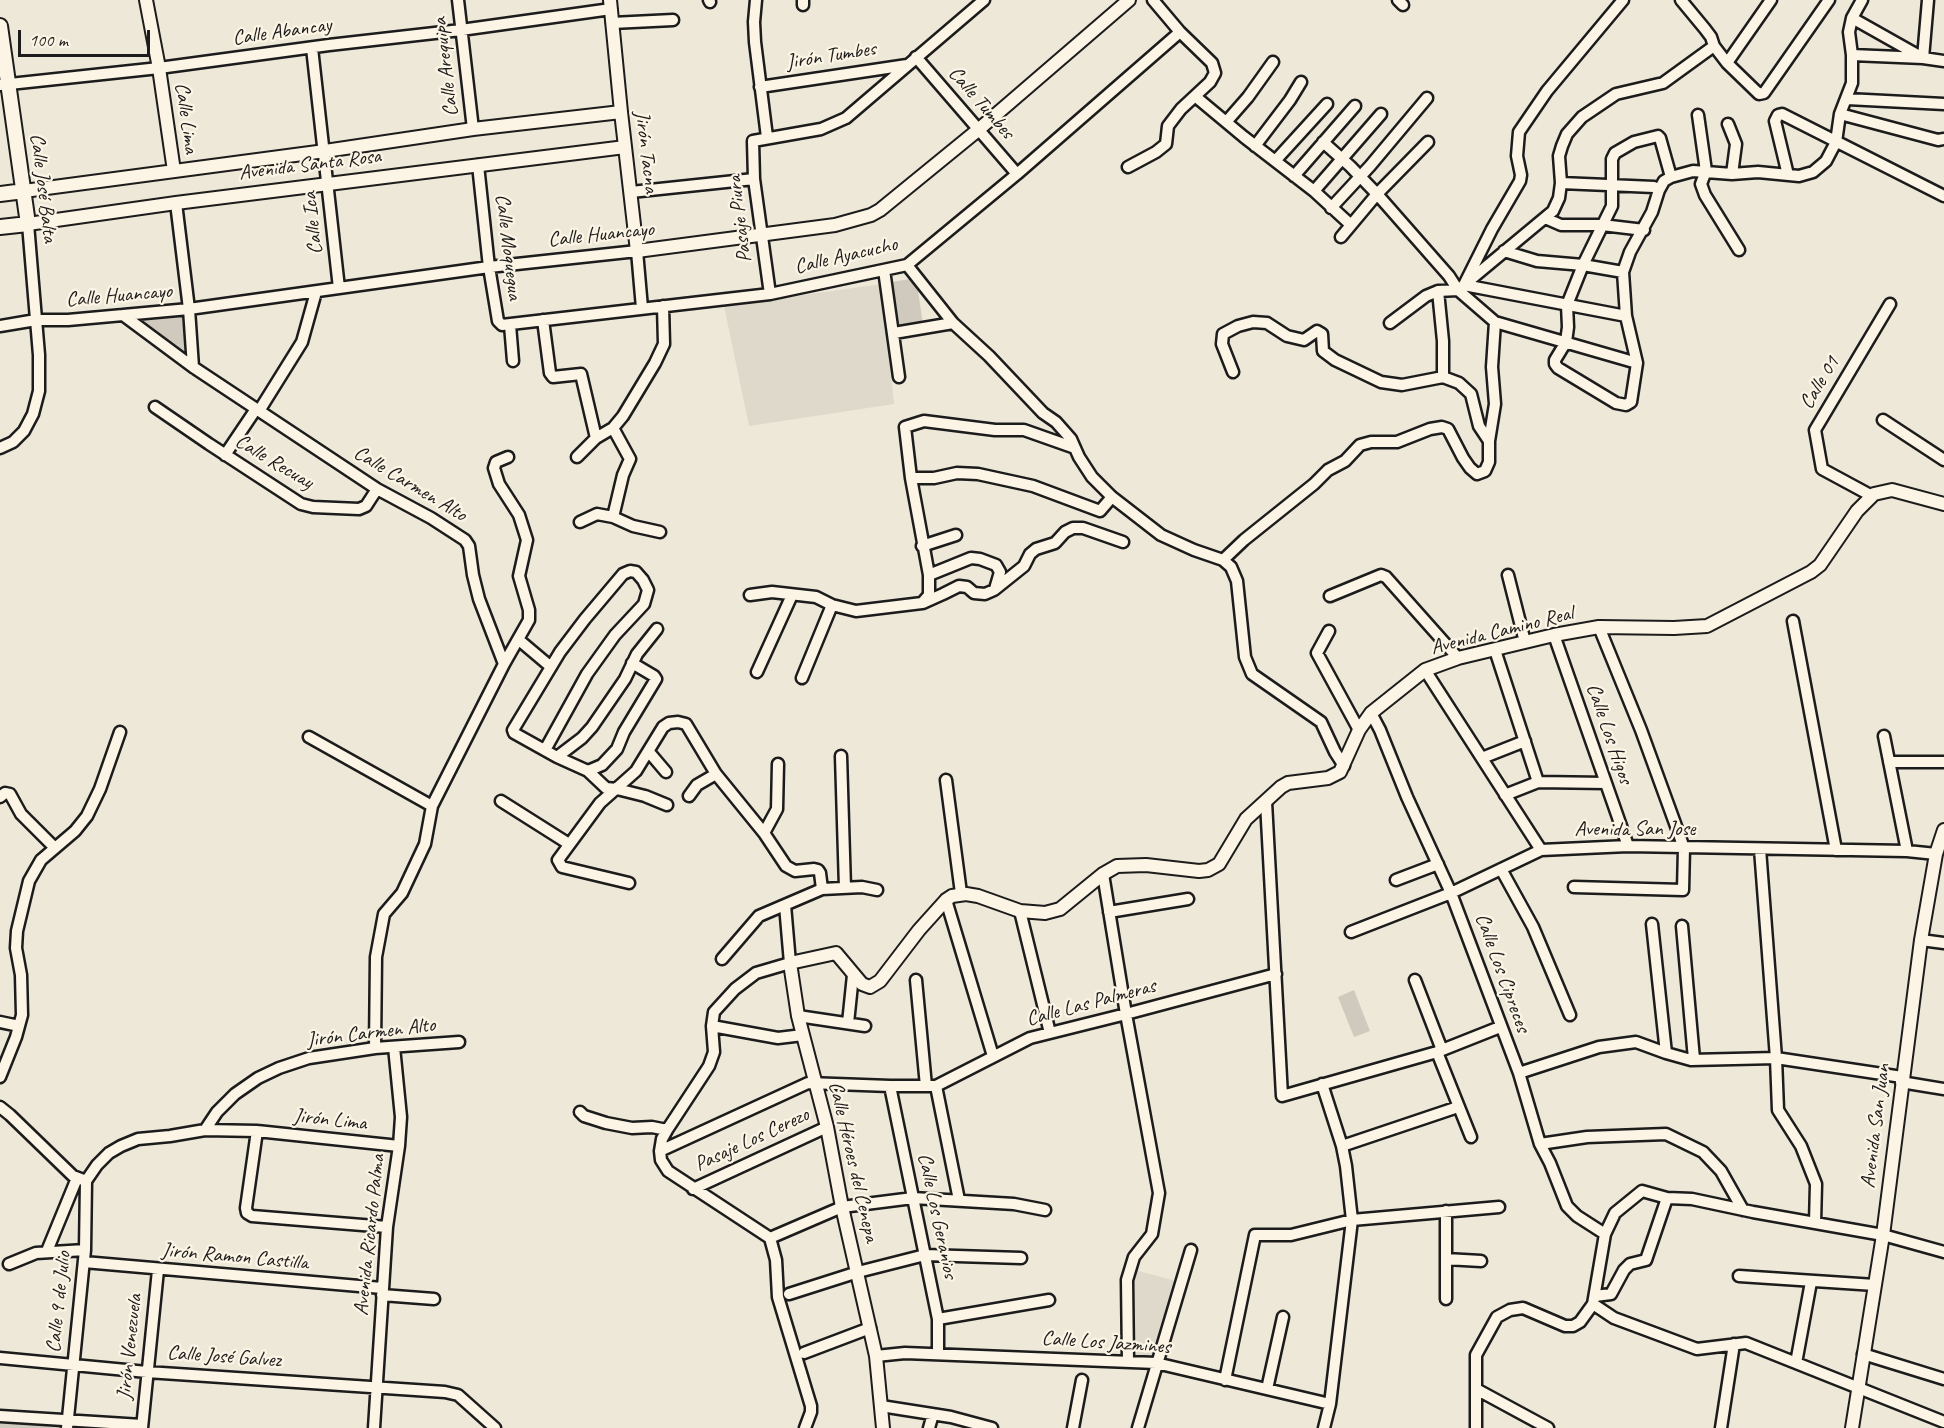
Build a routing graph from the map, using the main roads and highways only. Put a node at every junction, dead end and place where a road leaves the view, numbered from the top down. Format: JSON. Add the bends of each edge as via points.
{"nodes":[{"id":1,"x":0,"y":26,"type":"edge"},
{"id":2,"x":4,"y":84,"type":"edge"},
{"id":3,"x":24,"y":191,"type":"junction"},
{"id":4,"x":0,"y":194,"type":"edge"},
{"id":5,"x":28,"y":224,"type":"joint"},
{"id":6,"x":0,"y":227,"type":"edge"}],
"edges":[{"from":1,"to":2,"type":"main road","name":"Calle José Balta"},
{"from":2,"to":3,"type":"main road","name":"Calle José Balta"},
{"from":3,"to":4,"type":"main road","name":"Avenida Santa Rosa"},
{"from":3,"to":5,"type":"main road","name":"Calle José Balta"},
{"from":5,"to":6,"type":"main road","name":"Avenida Santa Rosa"}]}
